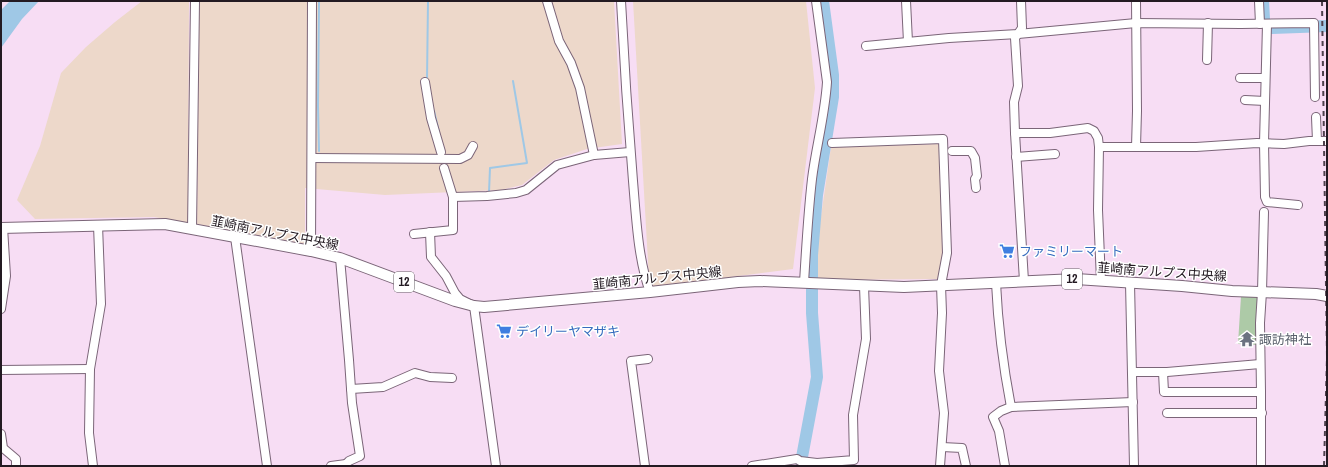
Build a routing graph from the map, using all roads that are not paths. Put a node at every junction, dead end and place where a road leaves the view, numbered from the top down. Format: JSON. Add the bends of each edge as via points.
{"nodes":[{"id":1,"x":195,"y":1,"type":"edge"},
{"id":2,"x":312,"y":1,"type":"edge"},
{"id":3,"x":547,"y":1,"type":"edge"},
{"id":4,"x":621,"y":1,"type":"edge"},
{"id":5,"x":816,"y":1,"type":"edge"},
{"id":6,"x":906,"y":1,"type":"edge"},
{"id":7,"x":1021,"y":1,"type":"edge"},
{"id":8,"x":1136,"y":1,"type":"edge"},
{"id":9,"x":1259,"y":1,"type":"edge"},
{"id":10,"x":1136,"y":23,"type":"junction"},
{"id":11,"x":1208,"y":23,"type":"junction"},
{"id":12,"x":1263,"y":24,"type":"junction"},
{"id":13,"x":1018,"y":34,"type":"junction"},
{"id":14,"x":908,"y":42,"type":"junction"},
{"id":15,"x":866,"y":46,"type":"dead end"},
{"id":16,"x":1207,"y":60,"type":"dead end"},
{"id":17,"x":1240,"y":78,"type":"dead end"},
{"id":18,"x":1265,"y":78,"type":"junction"},
{"id":19,"x":425,"y":82,"type":"dead end"},
{"id":20,"x":1316,"y":97,"type":"dead end"},
{"id":21,"x":1245,"y":100,"type":"dead end"},
{"id":22,"x":1265,"y":101,"type":"junction"},
{"id":23,"x":1316,"y":117,"type":"dead end"},
{"id":24,"x":1015,"y":133,"type":"junction"},
{"id":25,"x":1317,"y":141,"type":"junction"},
{"id":26,"x":1327,"y":141,"type":"edge"},
{"id":27,"x":832,"y":143,"type":"dead end"},
{"id":28,"x":1264,"y":143,"type":"junction"},
{"id":29,"x":473,"y":146,"type":"dead end"},
{"id":30,"x":1099,"y":147,"type":"junction"},
{"id":31,"x":1136,"y":147,"type":"junction"},
{"id":32,"x":952,"y":151,"type":"dead end"},
{"id":33,"x":441,"y":152,"type":"dead end"},
{"id":34,"x":630,"y":152,"type":"junction"},
{"id":35,"x":594,"y":154,"type":"junction"},
{"id":36,"x":1056,"y":154,"type":"dead end"},
{"id":37,"x":1016,"y":157,"type":"junction"},
{"id":38,"x":312,"y":158,"type":"junction"},
{"id":39,"x":444,"y":168,"type":"dead end"},
{"id":40,"x":976,"y":188,"type":"dead end"},
{"id":41,"x":452,"y":197,"type":"junction"},
{"id":42,"x":1298,"y":205,"type":"dead end"},
{"id":43,"x":1264,"y":212,"type":"dead end"},
{"id":44,"x":98,"y":225,"type":"junction"},
{"id":45,"x":2,"y":228,"type":"edge"},
{"id":46,"x":192,"y":230,"type":"junction"},
{"id":47,"x":430,"y":232,"type":"junction"},
{"id":48,"x":414,"y":234,"type":"dead end"},
{"id":49,"x":235,"y":237,"type":"junction"},
{"id":50,"x":311,"y":251,"type":"junction"},
{"id":51,"x":340,"y":258,"type":"junction"},
{"id":52,"x":1024,"y":281,"type":"junction"},
{"id":53,"x":1101,"y":281,"type":"junction"},
{"id":54,"x":996,"y":282,"type":"junction"},
{"id":55,"x":1130,"y":283,"type":"junction"},
{"id":56,"x":810,"y":284,"type":"junction"},
{"id":57,"x":941,"y":285,"type":"junction"},
{"id":58,"x":864,"y":286,"type":"junction"},
{"id":59,"x":650,"y":292,"type":"junction"},
{"id":60,"x":1262,"y":292,"type":"junction"},
{"id":61,"x":1327,"y":296,"type":"edge"},
{"id":62,"x":474,"y":306,"type":"junction"},
{"id":63,"x":1,"y":309,"type":"edge"},
{"id":64,"x":648,"y":359,"type":"dead end"},
{"id":65,"x":1260,"y":364,"type":"junction"},
{"id":66,"x":90,"y":369,"type":"junction"},
{"id":67,"x":1,"y":370,"type":"edge"},
{"id":68,"x":1132,"y":372,"type":"junction"},
{"id":69,"x":1163,"y":372,"type":"junction"},
{"id":70,"x":452,"y":378,"type":"dead end"},
{"id":71,"x":351,"y":389,"type":"junction"},
{"id":72,"x":1262,"y":392,"type":"junction"},
{"id":73,"x":1133,"y":402,"type":"junction"},
{"id":74,"x":1011,"y":407,"type":"junction"},
{"id":75,"x":1167,"y":413,"type":"dead end"},
{"id":76,"x":1262,"y":413,"type":"junction"},
{"id":77,"x":1,"y":434,"type":"edge"},
{"id":78,"x":942,"y":447,"type":"junction"},
{"id":79,"x":800,"y":462,"type":"edge"},
{"id":80,"x":346,"y":465,"type":"edge"},
{"id":81,"x":16,"y":466,"type":"edge"},
{"id":82,"x":93,"y":466,"type":"edge"},
{"id":83,"x":267,"y":466,"type":"edge"},
{"id":84,"x":331,"y":466,"type":"edge"},
{"id":85,"x":496,"y":466,"type":"edge"},
{"id":86,"x":645,"y":466,"type":"edge"},
{"id":87,"x":752,"y":466,"type":"edge"},
{"id":88,"x":940,"y":466,"type":"edge"},
{"id":89,"x":966,"y":466,"type":"edge"},
{"id":90,"x":1005,"y":466,"type":"edge"},
{"id":91,"x":1134,"y":466,"type":"edge"},
{"id":92,"x":1261,"y":466,"type":"edge"}],
"edges":[{"from":1,"to":46,"type":"street"},
{"from":2,"to":38,"type":"street"},
{"from":3,"to":35,"type":"street","via":[[559,41],[580,88]]},
{"from":4,"to":34,"type":"street"},
{"from":5,"to":56,"type":"street","via":[[827,82],[812,179]]},
{"from":6,"to":14,"type":"street"},
{"from":7,"to":13,"type":"street","via":[[1022,28]]},
{"from":8,"to":10,"type":"street"},
{"from":9,"to":12,"type":"street"},
{"from":10,"to":11,"type":"street"},
{"from":10,"to":13,"type":"street"},
{"from":10,"to":31,"type":"street"},
{"from":11,"to":12,"type":"street"},
{"from":11,"to":16,"type":"street"},
{"from":12,"to":18,"type":"street"},
{"from":12,"to":20,"type":"street","via":[[1314,22]]},
{"from":13,"to":14,"type":"street"},
{"from":13,"to":24,"type":"street","via":[[1015,38],[1018,86],[1014,102]]},
{"from":14,"to":15,"type":"street"},
{"from":17,"to":18,"type":"street"},
{"from":18,"to":22,"type":"street"},
{"from":19,"to":33,"type":"street","via":[[431,118]]},
{"from":21,"to":22,"type":"street"},
{"from":22,"to":28,"type":"street"},
{"from":23,"to":25,"type":"street"},
{"from":24,"to":30,"type":"street","via":[[1050,133],[1088,128],[1094,131]]},
{"from":24,"to":37,"type":"street"},
{"from":25,"to":26,"type":"street"},
{"from":25,"to":28,"type":"street"},
{"from":27,"to":57,"type":"street","via":[[943,139],[947,253]]},
{"from":28,"to":31,"type":"street"},
{"from":28,"to":42,"type":"street","via":[[1264,196],[1267,202]]},
{"from":29,"to":38,"type":"street","via":[[468,155],[460,159]]},
{"from":30,"to":31,"type":"street"},
{"from":30,"to":53,"type":"street"},
{"from":32,"to":40,"type":"street","via":[[971,151],[976,164]]},
{"from":34,"to":35,"type":"street"},
{"from":34,"to":59,"type":"street","via":[[638,236],[645,280]]},
{"from":35,"to":41,"type":"street","via":[[557,165],[526,190],[487,196]]},
{"from":36,"to":37,"type":"street"},
{"from":37,"to":52,"type":"street"},
{"from":38,"to":50,"type":"street"},
{"from":39,"to":41,"type":"street"},
{"from":41,"to":47,"type":"street","via":[[453,230]]},
{"from":43,"to":60,"type":"street"},
{"from":44,"to":45,"type":"main road","name":"韮崎南アルプス中央線","number":"12"},
{"from":44,"to":46,"type":"main road","name":"韮崎南アルプス中央線","number":"12","via":[[165,224]]},
{"from":44,"to":66,"type":"street","via":[[101,304]]},
{"from":45,"to":63,"type":"street","via":[[6,276]]},
{"from":46,"to":49,"type":"main road","name":"韮崎南アルプス中央線","number":"12"},
{"from":47,"to":48,"type":"street"},
{"from":47,"to":62,"type":"street","via":[[431,257],[460,299]]},
{"from":49,"to":50,"type":"main road","name":"韮崎南アルプス中央線","number":"12"},
{"from":49,"to":83,"type":"street"},
{"from":50,"to":51,"type":"main road","name":"韮崎南アルプス中央線","number":"12"},
{"from":51,"to":62,"type":"main road","name":"韮崎南アルプス中央線","number":"12","via":[[455,302]]},
{"from":51,"to":71,"type":"street"},
{"from":52,"to":53,"type":"main road","name":"韮崎南アルプス中央線","number":"12"},
{"from":52,"to":54,"type":"main road","name":"韮崎南アルプス中央線","number":"12"},
{"from":53,"to":55,"type":"main road","name":"韮崎南アルプス中央線","number":"12"},
{"from":54,"to":57,"type":"main road","name":"韮崎南アルプス中央線","number":"12"},
{"from":54,"to":74,"type":"street","via":[[1003,367]]},
{"from":55,"to":60,"type":"main road","name":"韮崎南アルプス中央線","number":"12"},
{"from":55,"to":68,"type":"street"},
{"from":56,"to":58,"type":"main road","name":"韮崎南アルプス中央線","number":"12"},
{"from":56,"to":59,"type":"main road","name":"韮崎南アルプス中央線","number":"12","via":[[738,282]]},
{"from":57,"to":58,"type":"main road","name":"韮崎南アルプス中央線","number":"12"},
{"from":57,"to":78,"type":"street","via":[[938,371],[944,413]]},
{"from":58,"to":79,"type":"street","via":[[866,339],[853,415],[854,460],[817,464]]},
{"from":59,"to":62,"type":"main road","name":"韮崎南アルプス中央線","number":"12","via":[[498,307]]},
{"from":60,"to":61,"type":"main road","name":"韮崎南アルプス中央線","number":"12"},
{"from":60,"to":65,"type":"street"},
{"from":62,"to":85,"type":"street"},
{"from":64,"to":86,"type":"street","via":[[631,362]]},
{"from":65,"to":69,"type":"street"},
{"from":65,"to":72,"type":"street"},
{"from":66,"to":67,"type":"street"},
{"from":66,"to":82,"type":"street","via":[[89,433]]},
{"from":68,"to":69,"type":"street"},
{"from":68,"to":73,"type":"street"},
{"from":69,"to":72,"type":"street","via":[[1164,392]]},
{"from":70,"to":71,"type":"street","via":[[415,373],[383,387]]},
{"from":71,"to":80,"type":"street","via":[[360,456]]},
{"from":72,"to":76,"type":"street"},
{"from":73,"to":74,"type":"street"},
{"from":73,"to":91,"type":"street"},
{"from":74,"to":90,"type":"street","via":[[993,417],[999,431]]},
{"from":75,"to":76,"type":"street"},
{"from":76,"to":92,"type":"street"},
{"from":77,"to":81,"type":"street","via":[[3,448],[16,459]]},
{"from":78,"to":88,"type":"street"},
{"from":78,"to":89,"type":"street","via":[[962,448]]},
{"from":79,"to":87,"type":"street"},
{"from":80,"to":84,"type":"street"}]}
